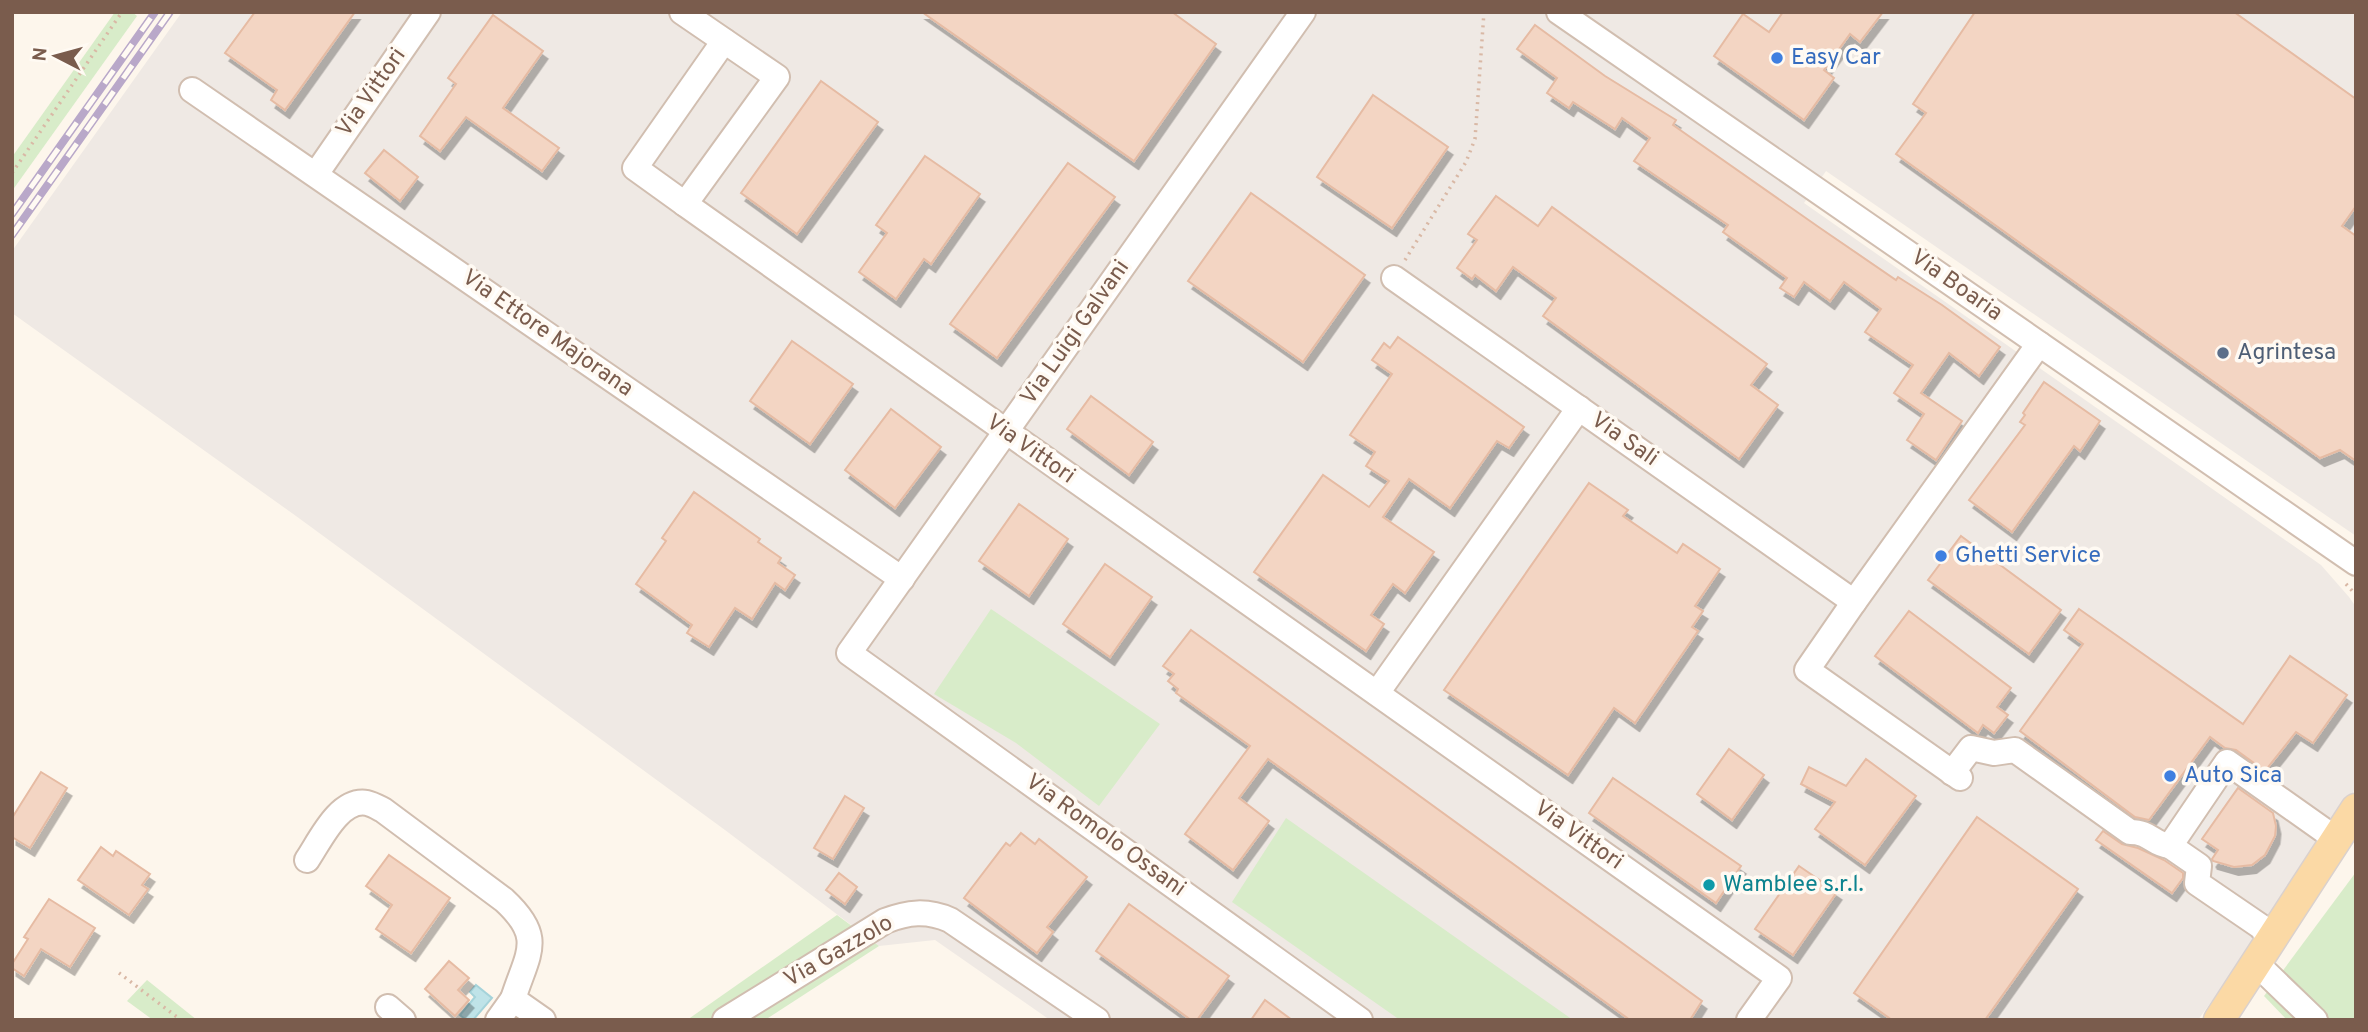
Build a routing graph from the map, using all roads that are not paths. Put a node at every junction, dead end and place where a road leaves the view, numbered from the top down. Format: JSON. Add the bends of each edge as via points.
{"nodes":[{"id":1,"x":428,"y":12,"type":"edge"},
{"id":2,"x":682,"y":12,"type":"edge"},
{"id":3,"x":1303,"y":12,"type":"edge"},
{"id":4,"x":1559,"y":12,"type":"edge"},
{"id":5,"x":724,"y":41,"type":"junction"},
{"id":6,"x":192,"y":90,"type":"dead end"},
{"id":7,"x":316,"y":174,"type":"junction"},
{"id":8,"x":685,"y":204,"type":"junction"},
{"id":9,"x":1394,"y":278,"type":"road end"},
{"id":10,"x":2039,"y":344,"type":"junction"},
{"id":11,"x":1579,"y":408,"type":"junction"},
{"id":12,"x":1006,"y":433,"type":"junction"},
{"id":13,"x":2355,"y":563,"type":"edge"},
{"id":14,"x":902,"y":579,"type":"junction"},
{"id":15,"x":1854,"y":602,"type":"junction"},
{"id":16,"x":849,"y":653,"type":"joint"},
{"id":17,"x":1377,"y":693,"type":"junction"},
{"id":18,"x":2356,"y":809,"type":"edge"},
{"id":19,"x":2346,"y":841,"type":"edge"},
{"id":20,"x":2171,"y":846,"type":"junction"},
{"id":21,"x":307,"y":860,"type":"dead end"},
{"id":22,"x":2271,"y":938,"type":"junction"},
{"id":23,"x":2260,"y":967,"type":"junction"},
{"id":24,"x":513,"y":999,"type":"junction"},
{"id":25,"x":498,"y":1020,"type":"edge"},
{"id":26,"x":543,"y":1020,"type":"edge"},
{"id":27,"x":725,"y":1020,"type":"edge"},
{"id":28,"x":1097,"y":1020,"type":"edge"},
{"id":29,"x":1360,"y":1020,"type":"edge"},
{"id":30,"x":1749,"y":1020,"type":"edge"},
{"id":31,"x":2219,"y":1020,"type":"edge"},
{"id":32,"x":2315,"y":1020,"type":"edge"}],
"edges":[{"from":1,"to":7,"type":"street","name":"Via Vittori"},
{"from":2,"to":5,"type":"street"},
{"from":3,"to":12,"type":"street","name":"Via Luigi Galvani"},
{"from":4,"to":10,"type":"street","name":"Via Boaria"},
{"from":5,"to":8,"type":"street","name":"Via Vittori","via":[[635,168]]},
{"from":5,"to":8,"type":"street","via":[[778,77]]},
{"from":6,"to":7,"type":"street","name":"Via Ettore Majorana"},
{"from":7,"to":14,"type":"street","name":"Via Ettore Majorana"},
{"from":8,"to":12,"type":"street","name":"Via Vittori"},
{"from":9,"to":11,"type":"street","name":"Via Sali"},
{"from":10,"to":13,"type":"street","name":"Via Boaria"},
{"from":10,"to":15,"type":"street"},
{"from":11,"to":15,"type":"street","name":"Via Sali"},
{"from":11,"to":17,"type":"street"},
{"from":12,"to":14,"type":"street","name":"Via Luigi Galvani"},
{"from":12,"to":17,"type":"street","name":"Via Vittori"},
{"from":14,"to":16,"type":"street","name":"Via Luigi Galvani"},
{"from":15,"to":20,"type":"street","via":[[1807,670],[1956,776],[1971,748],[1994,753],[2015,750],[2130,831]]},
{"from":16,"to":29,"type":"street","name":"Via Romolo Ossani"},
{"from":17,"to":30,"type":"street","name":"Via Vittori","via":[[1779,978]]},
{"from":18,"to":19,"type":"main road"},
{"from":19,"to":20,"type":"street","via":[[2227,762]]},
{"from":19,"to":22,"type":"main road"},
{"from":19,"to":23,"type":"main road"},
{"from":20,"to":22,"type":"street","via":[[2199,866],[2197,883]]},
{"from":21,"to":24,"type":"street","via":[[341,811],[366,803],[383,810],[522,916],[530,933],[530,952]]},
{"from":22,"to":31,"type":"main road"},
{"from":23,"to":31,"type":"main road"},
{"from":23,"to":32,"type":"street"},
{"from":24,"to":25,"type":"street"},
{"from":24,"to":26,"type":"street"},
{"from":27,"to":28,"type":"street","name":"Via Gazzolo","via":[[885,921],[925,913],[950,920]]}]}
